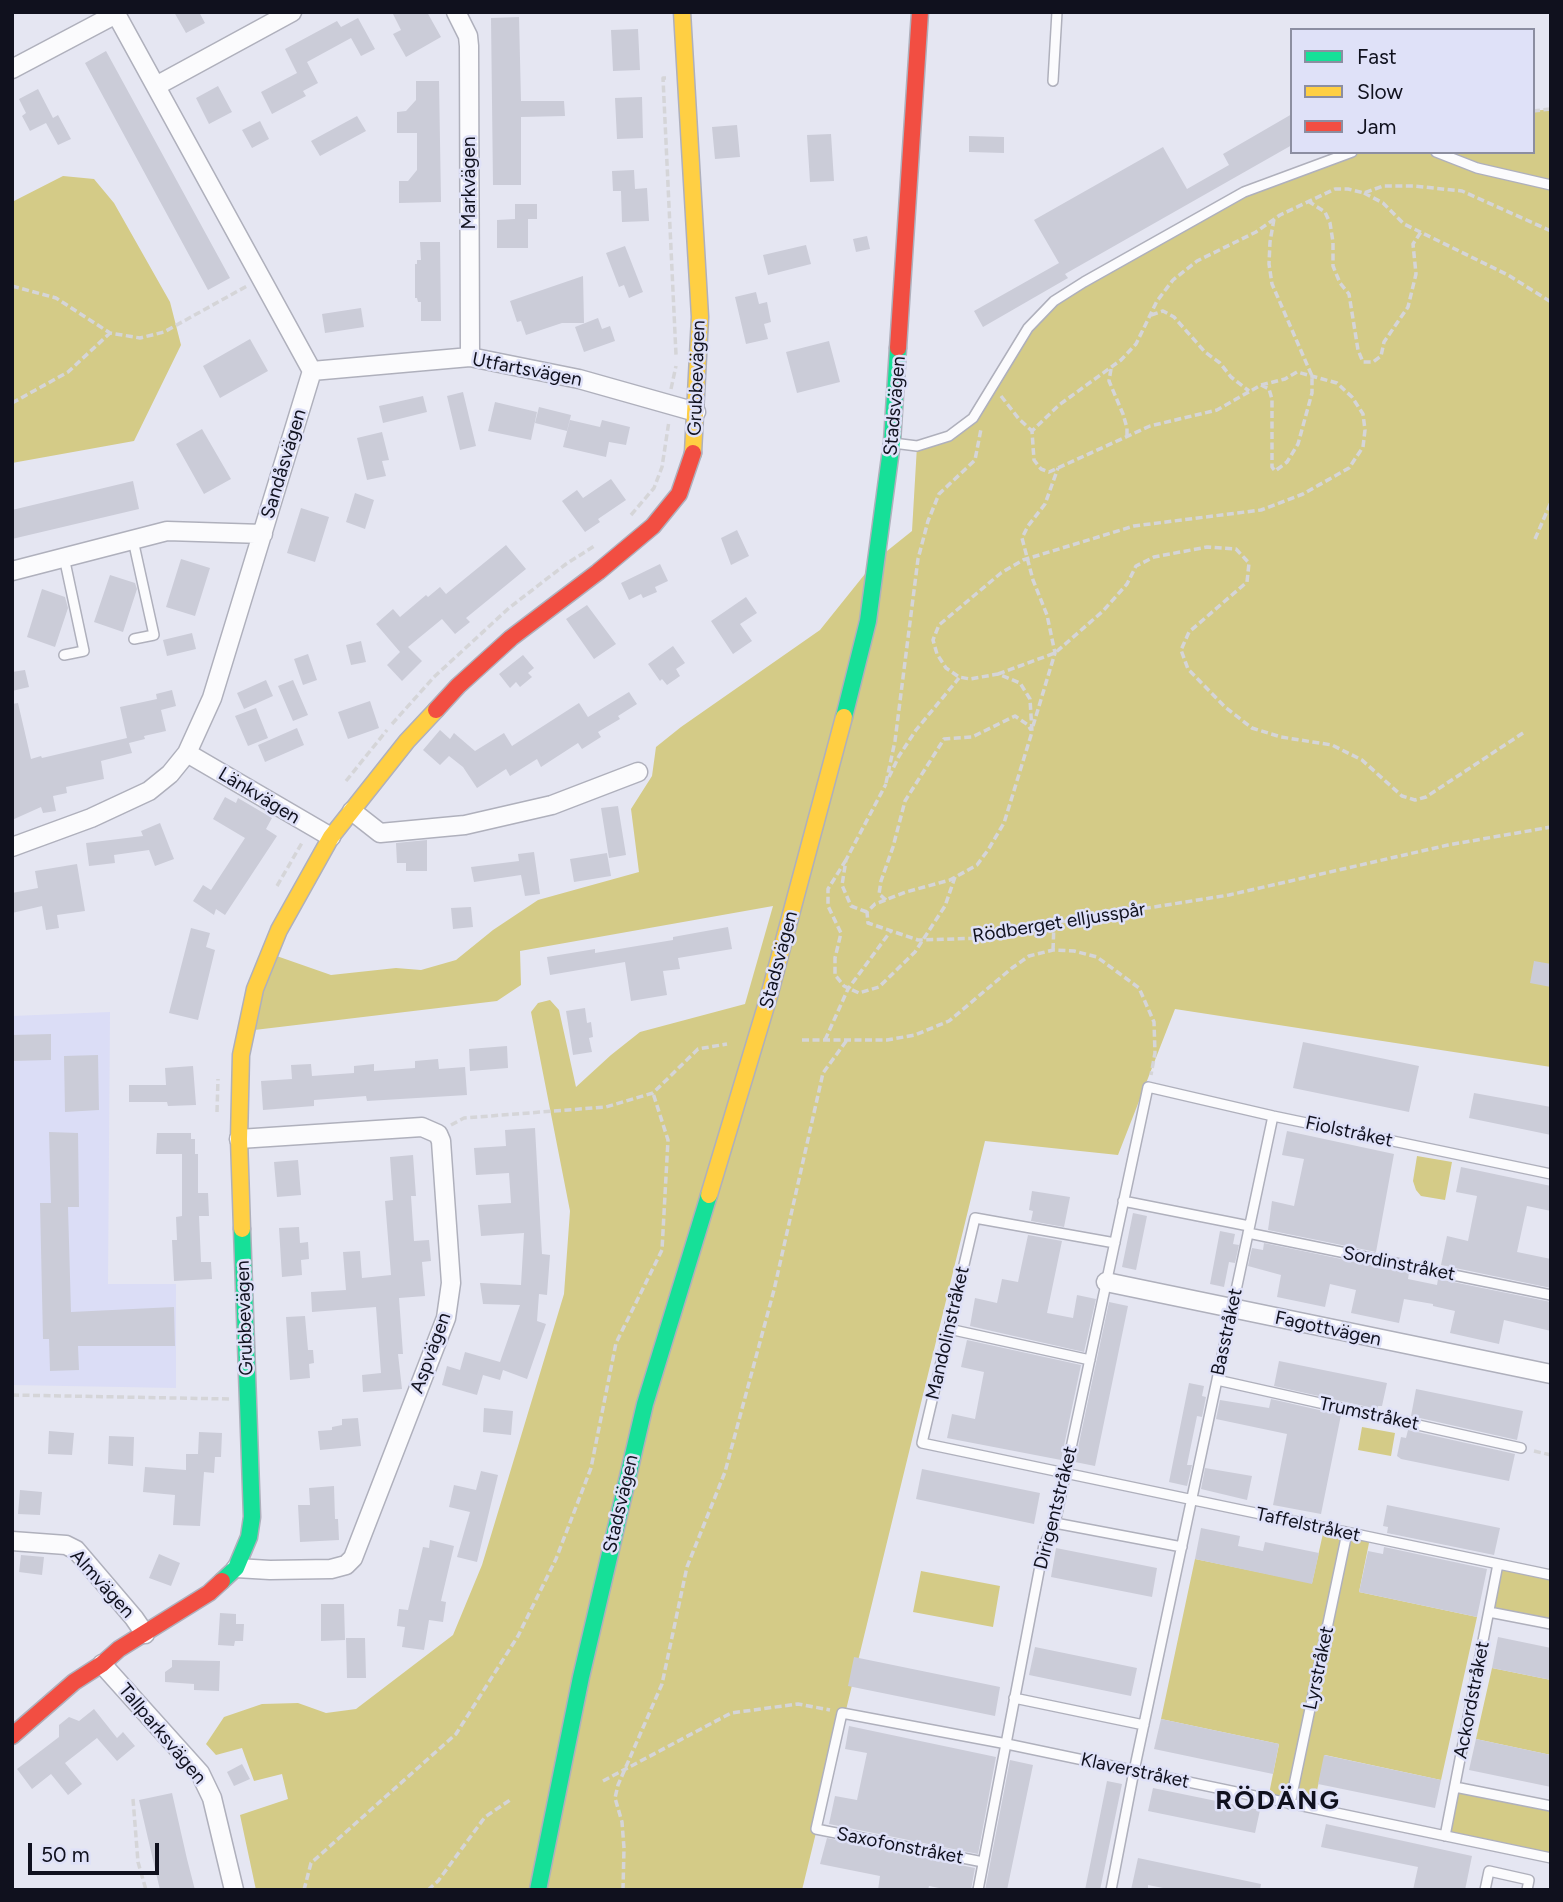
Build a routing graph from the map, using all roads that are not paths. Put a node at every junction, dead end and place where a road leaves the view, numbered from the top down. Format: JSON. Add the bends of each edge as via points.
{"nodes":[{"id":1,"x":292,"y":12,"type":"edge"},
{"id":2,"x":456,"y":12,"type":"edge"},
{"id":3,"x":682,"y":12,"type":"edge"},
{"id":4,"x":920,"y":12,"type":"edge"},
{"id":5,"x":1056,"y":12,"type":"edge"},
{"id":6,"x":116,"y":13,"type":"edge"},
{"id":7,"x":12,"y":69,"type":"edge"},
{"id":8,"x":1053,"y":81,"type":"dead end"},
{"id":9,"x":156,"y":86,"type":"junction"},
{"id":10,"x":1347,"y":154,"type":"edge"},
{"id":11,"x":1441,"y":154,"type":"edge"},
{"id":12,"x":1551,"y":185,"type":"edge"},
{"id":13,"x":470,"y":357,"type":"junction"},
{"id":14,"x":312,"y":371,"type":"junction"},
{"id":15,"x":696,"y":412,"type":"junction"},
{"id":16,"x":892,"y":442,"type":"junction"},
{"id":17,"x":262,"y":534,"type":"junction"},
{"id":18,"x":133,"y":540,"type":"junction"},
{"id":19,"x":64,"y":558,"type":"junction"},
{"id":20,"x":12,"y":570,"type":"edge"},
{"id":21,"x":134,"y":639,"type":"dead end"},
{"id":22,"x":64,"y":655,"type":"dead end"},
{"id":23,"x":187,"y":753,"type":"junction"},
{"id":24,"x":638,"y":772,"type":"dead end"},
{"id":25,"x":352,"y":811,"type":"junction"},
{"id":26,"x":331,"y":837,"type":"junction"},
{"id":27,"x":12,"y":847,"type":"edge"},
{"id":28,"x":1148,"y":1087,"type":"joint"},
{"id":29,"x":1273,"y":1116,"type":"junction"},
{"id":30,"x":239,"y":1139,"type":"junction"},
{"id":31,"x":1551,"y":1174,"type":"edge"},
{"id":32,"x":1123,"y":1201,"type":"junction"},
{"id":33,"x":1249,"y":1229,"type":"junction"},
{"id":34,"x":1115,"y":1243,"type":"junction"},
{"id":35,"x":1106,"y":1282,"type":"junction"},
{"id":36,"x":1551,"y":1295,"type":"edge"},
{"id":37,"x":1232,"y":1309,"type":"junction"},
{"id":38,"x":948,"y":1329,"type":"junction"},
{"id":39,"x":1090,"y":1360,"type":"junction"},
{"id":40,"x":1551,"y":1374,"type":"edge"},
{"id":41,"x":1217,"y":1381,"type":"junction"},
{"id":42,"x":1521,"y":1448,"type":"road end"},
{"id":43,"x":1066,"y":1475,"type":"junction"},
{"id":44,"x":1191,"y":1502,"type":"junction"},
{"id":45,"x":1055,"y":1523,"type":"junction"},
{"id":46,"x":1347,"y":1533,"type":"junction"},
{"id":47,"x":12,"y":1541,"type":"edge"},
{"id":48,"x":1182,"y":1548,"type":"junction"},
{"id":49,"x":1498,"y":1564,"type":"junction"},
{"id":50,"x":236,"y":1568,"type":"junction"},
{"id":51,"x":1551,"y":1575,"type":"edge"},
{"id":52,"x":1489,"y":1612,"type":"junction"},
{"id":53,"x":1551,"y":1624,"type":"edge"},
{"id":54,"x":145,"y":1634,"type":"junction"},
{"id":55,"x":102,"y":1664,"type":"junction"},
{"id":56,"x":1014,"y":1698,"type":"junction"},
{"id":57,"x":1144,"y":1725,"type":"junction"},
{"id":58,"x":12,"y":1736,"type":"edge"},
{"id":59,"x":1007,"y":1744,"type":"junction"},
{"id":60,"x":1134,"y":1771,"type":"junction"},
{"id":61,"x":1455,"y":1787,"type":"junction"},
{"id":62,"x":1290,"y":1804,"type":"junction"},
{"id":63,"x":1551,"y":1806,"type":"edge"},
{"id":64,"x":816,"y":1829,"type":"joint"},
{"id":65,"x":1446,"y":1836,"type":"junction"},
{"id":66,"x":1551,"y":1858,"type":"edge"},
{"id":67,"x":983,"y":1862,"type":"junction"},
{"id":68,"x":234,"y":1890,"type":"edge"},
{"id":69,"x":538,"y":1890,"type":"edge"},
{"id":70,"x":978,"y":1890,"type":"edge"},
{"id":71,"x":1113,"y":1890,"type":"edge"},
{"id":72,"x":1485,"y":1890,"type":"edge"},
{"id":73,"x":1527,"y":1890,"type":"edge"}],
"edges":[{"from":1,"to":9,"type":"street"},
{"from":2,"to":13,"type":"street","name":"Markvägen","via":[[469,46]]},
{"from":3,"to":15,"type":"street","name":"Grubbevägen","via":[[700,317]]},
{"from":4,"to":16,"type":"street","name":"Stadsvägen"},
{"from":5,"to":8,"type":"lane"},
{"from":6,"to":7,"type":"street"},
{"from":6,"to":9,"type":"street"},
{"from":9,"to":14,"type":"street"},
{"from":10,"to":16,"type":"lane","via":[[1244,192],[1074,288],[1028,328],[973,418],[949,436],[918,446]]},
{"from":11,"to":12,"type":"lane","via":[[1477,168]]},
{"from":13,"to":14,"type":"street","name":"Utfartsvägen"},
{"from":13,"to":15,"type":"street","name":"Utfartsvägen","via":[[579,379]]},
{"from":14,"to":17,"type":"street","name":"Sandåsvägen"},
{"from":15,"to":25,"type":"street","name":"Grubbevägen","via":[[695,448],[679,494],[653,526],[458,686]]},
{"from":16,"to":69,"type":"street","name":"Stadsvägen","via":[[868,621],[769,996],[645,1404],[581,1677]]},
{"from":17,"to":18,"type":"street","via":[[167,531]]},
{"from":17,"to":23,"type":"street","name":"Sandåsvägen","via":[[212,698]]},
{"from":18,"to":19,"type":"street"},
{"from":18,"to":21,"type":"lane","via":[[155,635]]},
{"from":19,"to":20,"type":"street"},
{"from":19,"to":22,"type":"lane","via":[[84,651]]},
{"from":23,"to":26,"type":"street","name":"Länkvägen"},
{"from":23,"to":27,"type":"street","name":"Sandåsvägen","via":[[149,791]]},
{"from":24,"to":25,"type":"street","via":[[552,805],[465,825],[380,833]]},
{"from":25,"to":26,"type":"street","name":"Grubbevägen"},
{"from":26,"to":30,"type":"street","name":"Grubbevägen","via":[[279,930],[254,989],[241,1055]]},
{"from":28,"to":29,"type":"lane","name":"Fiolstråket"},
{"from":28,"to":32,"type":"lane","name":"Dirigentstråket"},
{"from":29,"to":31,"type":"lane","name":"Fiolstråket"},
{"from":29,"to":33,"type":"lane","name":"Basstråket"},
{"from":30,"to":50,"type":"street","name":"Grubbevägen","via":[[252,1517]]},
{"from":30,"to":50,"type":"street","name":"Aspvägen","via":[[422,1127],[438,1134],[451,1283],[446,1318],[353,1558],[331,1569]]},
{"from":32,"to":33,"type":"lane","name":"Sordinstråket"},
{"from":32,"to":34,"type":"lane","name":"Dirigentstråket"},
{"from":33,"to":36,"type":"lane","name":"Sordinstråket"},
{"from":33,"to":37,"type":"lane","name":"Basstråket"},
{"from":34,"to":35,"type":"lane","name":"Dirigentstråket"},
{"from":34,"to":38,"type":"lane","name":"Mandolinstråket","via":[[975,1218]]},
{"from":35,"to":37,"type":"street","name":"Fagottvägen"},
{"from":35,"to":39,"type":"lane","name":"Dirigentstråket"},
{"from":37,"to":40,"type":"street","name":"Fagottvägen"},
{"from":37,"to":41,"type":"lane","name":"Basstråket"},
{"from":38,"to":39,"type":"lane"},
{"from":38,"to":43,"type":"lane","name":"Mandolinstråket","via":[[922,1443]]},
{"from":39,"to":43,"type":"lane","name":"Dirigentstråket"},
{"from":41,"to":42,"type":"lane","name":"Trumstråket"},
{"from":41,"to":44,"type":"lane","name":"Basstråket"},
{"from":43,"to":44,"type":"lane","name":"Taffelstråket"},
{"from":43,"to":45,"type":"lane","name":"Dirigentstråket"},
{"from":44,"to":46,"type":"lane","name":"Taffelstråket"},
{"from":44,"to":48,"type":"lane","name":"Basstråket"},
{"from":45,"to":48,"type":"lane"},
{"from":45,"to":56,"type":"lane","name":"Dirigentstråket","via":[[1044,1545]]},
{"from":46,"to":49,"type":"lane","name":"Taffelstråket"},
{"from":46,"to":62,"type":"lane","name":"Lyrstråket"},
{"from":47,"to":54,"type":"street","name":"Almvägen","via":[[66,1545],[76,1550]]},
{"from":48,"to":57,"type":"lane","name":"Basstråket"},
{"from":49,"to":51,"type":"lane","name":"Taffelstråket"},
{"from":49,"to":52,"type":"lane","name":"Ackordstråket"},
{"from":50,"to":54,"type":"street","name":"Grubbevägen","via":[[209,1593]]},
{"from":52,"to":53,"type":"lane"},
{"from":52,"to":61,"type":"lane","name":"Ackordstråket"},
{"from":54,"to":55,"type":"street","name":"Grubbevägen"},
{"from":55,"to":58,"type":"street","name":"Grubbevägen"},
{"from":55,"to":68,"type":"street","name":"Tallparksvägen","via":[[200,1773],[212,1798]]},
{"from":56,"to":57,"type":"lane"},
{"from":56,"to":59,"type":"lane","name":"Dirigentstråket"},
{"from":57,"to":60,"type":"lane","name":"Basstråket"},
{"from":59,"to":60,"type":"lane","name":"Klaverstråket"},
{"from":59,"to":64,"type":"lane","name":"Klaverstråket","via":[[842,1713]]},
{"from":59,"to":67,"type":"lane","name":"Dirigentstråket"},
{"from":60,"to":62,"type":"lane","name":"Klaverstråket"},
{"from":60,"to":71,"type":"lane","name":"Basstråket"},
{"from":61,"to":63,"type":"lane"},
{"from":61,"to":65,"type":"lane","name":"Ackordstråket"},
{"from":62,"to":65,"type":"lane","name":"Klaverstråket"},
{"from":64,"to":67,"type":"lane","name":"Saxofonstråket"},
{"from":65,"to":66,"type":"lane","name":"Klaverstråket"},
{"from":67,"to":70,"type":"lane","name":"Dirigentstråket"},
{"from":72,"to":73,"type":"lane","via":[[1489,1871],[1529,1880]]}]}
